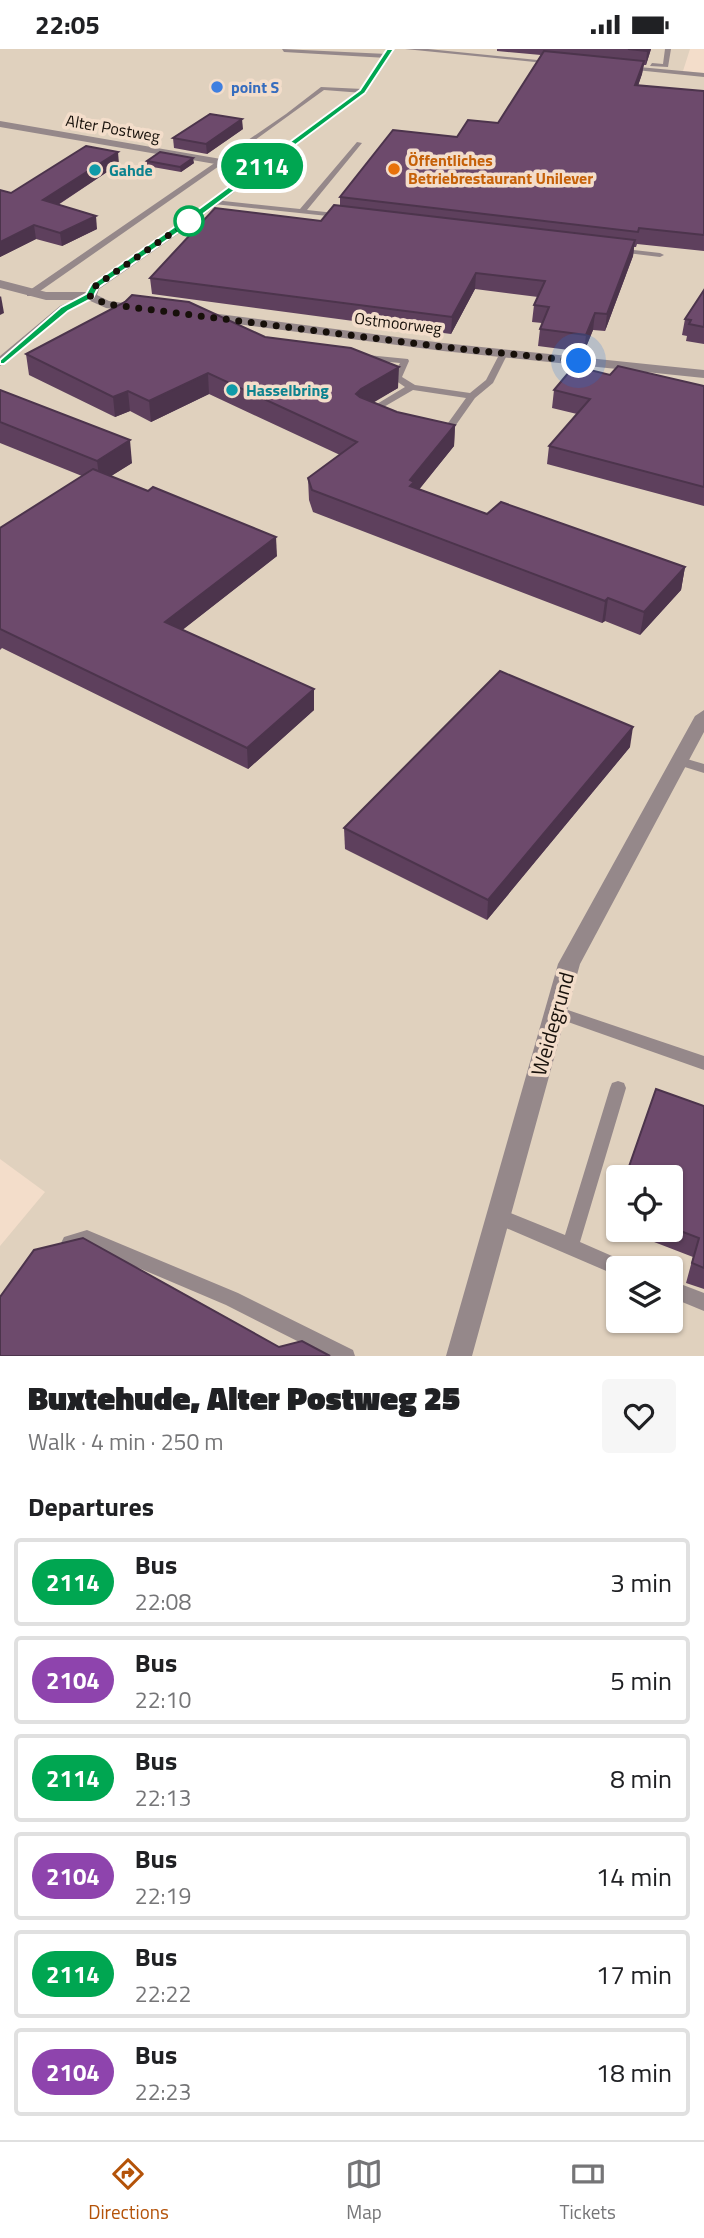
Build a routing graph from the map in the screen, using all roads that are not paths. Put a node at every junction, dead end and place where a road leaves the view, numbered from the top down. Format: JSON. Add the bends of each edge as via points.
{"nodes":[{"id":1,"x":408,"y":49,"type":"edge"},
{"id":2,"x":455,"y":49,"type":"edge"},
{"id":3,"x":668,"y":49,"type":"edge"},
{"id":4,"x":284,"y":50,"type":"edge"},
{"id":5,"x":389,"y":52,"type":"edge"},
{"id":6,"x":704,"y":75,"type":"edge"},
{"id":7,"x":363,"y":91,"type":"junction"},
{"id":8,"x":0,"y":124,"type":"edge"},
{"id":9,"x":359,"y":143,"type":"dead end"},
{"id":10,"x":221,"y":162,"type":"junction"},
{"id":11,"x":257,"y":170,"type":"junction"},
{"id":12,"x":214,"y":202,"type":"junction"},
{"id":13,"x":302,"y":211,"type":"junction"},
{"id":14,"x":353,"y":217,"type":"edge"},
{"id":15,"x":607,"y":248,"type":"edge"},
{"id":16,"x":660,"y":255,"type":"dead end"},
{"id":17,"x":0,"y":284,"type":"edge"},
{"id":18,"x":30,"y":294,"type":"junction"},
{"id":19,"x":90,"y":296,"type":"junction"},
{"id":20,"x":160,"y":311,"type":"edge"},
{"id":21,"x":186,"y":314,"type":"edge"},
{"id":22,"x":416,"y":343,"type":"junction"},
{"id":23,"x":504,"y":353,"type":"junction"},
{"id":24,"x":349,"y":354,"type":"edge"},
{"id":25,"x":0,"y":362,"type":"edge"},
{"id":26,"x":405,"y":362,"type":"junction"},
{"id":27,"x":704,"y":374,"type":"edge"},
{"id":28,"x":412,"y":387,"type":"junction"},
{"id":29,"x":472,"y":396,"type":"junction"},
{"id":30,"x":365,"y":414,"type":"edge"},
{"id":31,"x":443,"y":437,"type":"edge"},
{"id":32,"x":704,"y":716,"type":"edge"},
{"id":33,"x":680,"y":761,"type":"junction"},
{"id":34,"x":704,"y":769,"type":"edge"},
{"id":35,"x":556,"y":1012,"type":"junction"},
{"id":36,"x":704,"y":1063,"type":"edge"},
{"id":37,"x":618,"y":1089,"type":"dead end"},
{"id":38,"x":498,"y":1216,"type":"junction"},
{"id":39,"x":54,"y":1247,"type":"edge"},
{"id":40,"x":570,"y":1248,"type":"junction"},
{"id":41,"x":606,"y":1263,"type":"edge"},
{"id":42,"x":683,"y":1293,"type":"edge"},
{"id":43,"x":704,"y":1302,"type":"edge"},
{"id":44,"x":346,"y":1356,"type":"edge"},
{"id":45,"x":459,"y":1356,"type":"edge"}],
"edges":[{"from":1,"to":2,"type":"lane","via":[[557,60]]},
{"from":3,"to":6,"type":"lane","via":[[666,66],[624,66]]},
{"from":4,"to":5,"type":"lane"},
{"from":5,"to":7,"type":"street"},
{"from":7,"to":10,"type":"lane","via":[[323,88]]},
{"from":7,"to":11,"type":"street"},
{"from":8,"to":10,"type":"street","name":"Alter Postweg"},
{"from":9,"to":13,"type":"lane"},
{"from":10,"to":11,"type":"lane"},
{"from":10,"to":18,"type":"lane"},
{"from":11,"to":12,"type":"street"},
{"from":12,"to":13,"type":"lane"},
{"from":12,"to":19,"type":"street","via":[[94,287]]},
{"from":13,"to":14,"type":"lane"},
{"from":15,"to":16,"type":"lane"},
{"from":17,"to":18,"type":"street"},
{"from":18,"to":19,"type":"street"},
{"from":19,"to":20,"type":"street","via":[[106,304]]},
{"from":19,"to":25,"type":"street","via":[[64,309]]},
{"from":21,"to":22,"type":"street","name":"Ostmoorweg"},
{"from":22,"to":23,"type":"street","name":"Ostmoorweg"},
{"from":22,"to":26,"type":"lane"},
{"from":23,"to":27,"type":"street","name":"Ostmoorweg"},
{"from":23,"to":29,"type":"lane","via":[[489,381]]},
{"from":24,"to":26,"type":"lane"},
{"from":26,"to":28,"type":"lane","via":[[397,378]]},
{"from":28,"to":29,"type":"lane"},
{"from":28,"to":30,"type":"lane"},
{"from":29,"to":31,"type":"lane"},
{"from":32,"to":33,"type":"street","name":"Weidegrund"},
{"from":33,"to":34,"type":"lane"},
{"from":33,"to":35,"type":"street","name":"Weidegrund","via":[[569,964]]},
{"from":35,"to":36,"type":"lane"},
{"from":35,"to":38,"type":"street","name":"Weidegrund"},
{"from":37,"to":40,"type":"lane"},
{"from":38,"to":40,"type":"lane","via":[[544,1232]]},
{"from":38,"to":45,"type":"street","name":"Weidegrund"},
{"from":39,"to":44,"type":"lane","via":[[87,1238],[233,1299]]},
{"from":40,"to":41,"type":"lane"},
{"from":42,"to":43,"type":"lane"}]}
